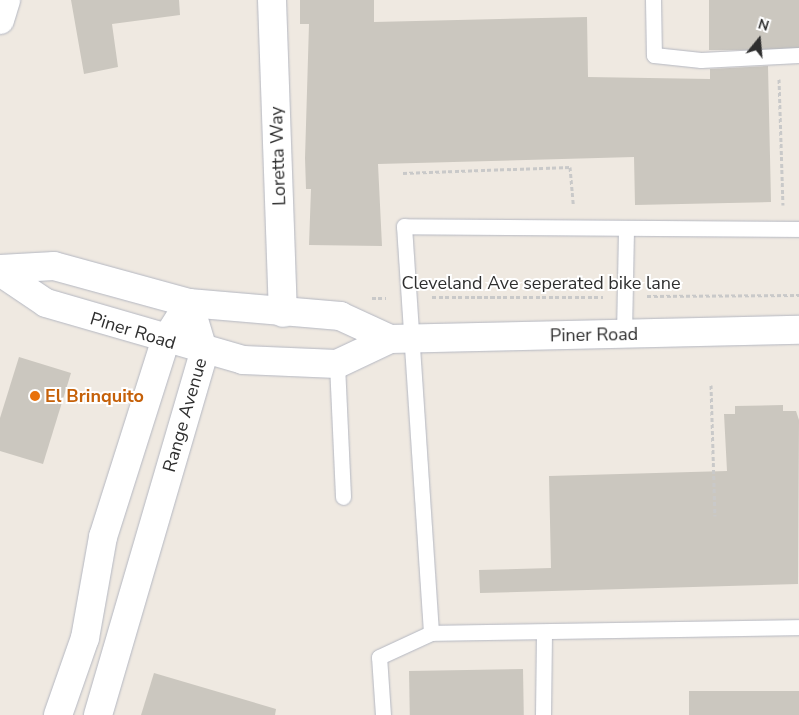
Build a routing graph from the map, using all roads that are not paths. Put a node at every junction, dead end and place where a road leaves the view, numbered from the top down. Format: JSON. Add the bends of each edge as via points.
{"nodes":[{"id":1,"x":6,"y":0,"type":"edge"},
{"id":2,"x":272,"y":0,"type":"edge"},
{"id":3,"x":654,"y":0,"type":"edge"},
{"id":4,"x":0,"y":20,"type":"edge"},
{"id":5,"x":799,"y":55,"type":"edge"},
{"id":6,"x":799,"y":229,"type":"edge"},
{"id":7,"x":626,"y":230,"type":"junction"},
{"id":8,"x":0,"y":271,"type":"edge"},
{"id":9,"x":190,"y":303,"type":"junction"},
{"id":10,"x":283,"y":313,"type":"junction"},
{"id":11,"x":799,"y":330,"type":"edge"},
{"id":12,"x":624,"y":334,"type":"junction"},
{"id":13,"x":399,"y":339,"type":"junction"},
{"id":14,"x":165,"y":341,"type":"junction"},
{"id":15,"x":204,"y":352,"type":"junction"},
{"id":16,"x":337,"y":364,"type":"junction"},
{"id":17,"x":343,"y":497,"type":"dead end"},
{"id":18,"x":799,"y":627,"type":"edge"},
{"id":19,"x":544,"y":632,"type":"junction"},
{"id":20,"x":431,"y":633,"type":"junction"},
{"id":21,"x":58,"y":715,"type":"edge"},
{"id":22,"x":98,"y":715,"type":"edge"},
{"id":23,"x":383,"y":715,"type":"edge"},
{"id":24,"x":543,"y":715,"type":"edge"}],
"edges":[{"from":1,"to":4,"type":"main road"},
{"from":2,"to":10,"type":"main road","name":"Loretta Way"},
{"from":3,"to":5,"type":"lane","via":[[654,55],[702,60]]},
{"from":6,"to":7,"type":"lane"},
{"from":7,"to":12,"type":"lane"},
{"from":7,"to":13,"type":"lane","via":[[404,226],[407,298]]},
{"from":8,"to":9,"type":"main road","name":"Piner Road","via":[[54,266]]},
{"from":8,"to":14,"type":"main road","name":"Piner Road","via":[[46,303]]},
{"from":9,"to":10,"type":"main road","name":"Piner Road"},
{"from":9,"to":14,"type":"main road"},
{"from":9,"to":15,"type":"main road","name":"Range Avenue"},
{"from":10,"to":13,"type":"main road","name":"Piner Road","via":[[340,316]]},
{"from":11,"to":12,"type":"main road","name":"Piner Road"},
{"from":12,"to":13,"type":"main road","name":"Piner Road"},
{"from":13,"to":16,"type":"main road","name":"Piner Road"},
{"from":13,"to":20,"type":"lane"},
{"from":14,"to":15,"type":"main road","name":"Piner Road"},
{"from":14,"to":21,"type":"main road","via":[[103,537],[85,638]]},
{"from":15,"to":16,"type":"main road","name":"Piner Road","via":[[274,363]]},
{"from":15,"to":22,"type":"main road","name":"Range Avenue"},
{"from":16,"to":17,"type":"lane"},
{"from":18,"to":19,"type":"lane"},
{"from":19,"to":20,"type":"lane"},
{"from":19,"to":24,"type":"lane"},
{"from":20,"to":23,"type":"lane","via":[[379,657]]}]}
